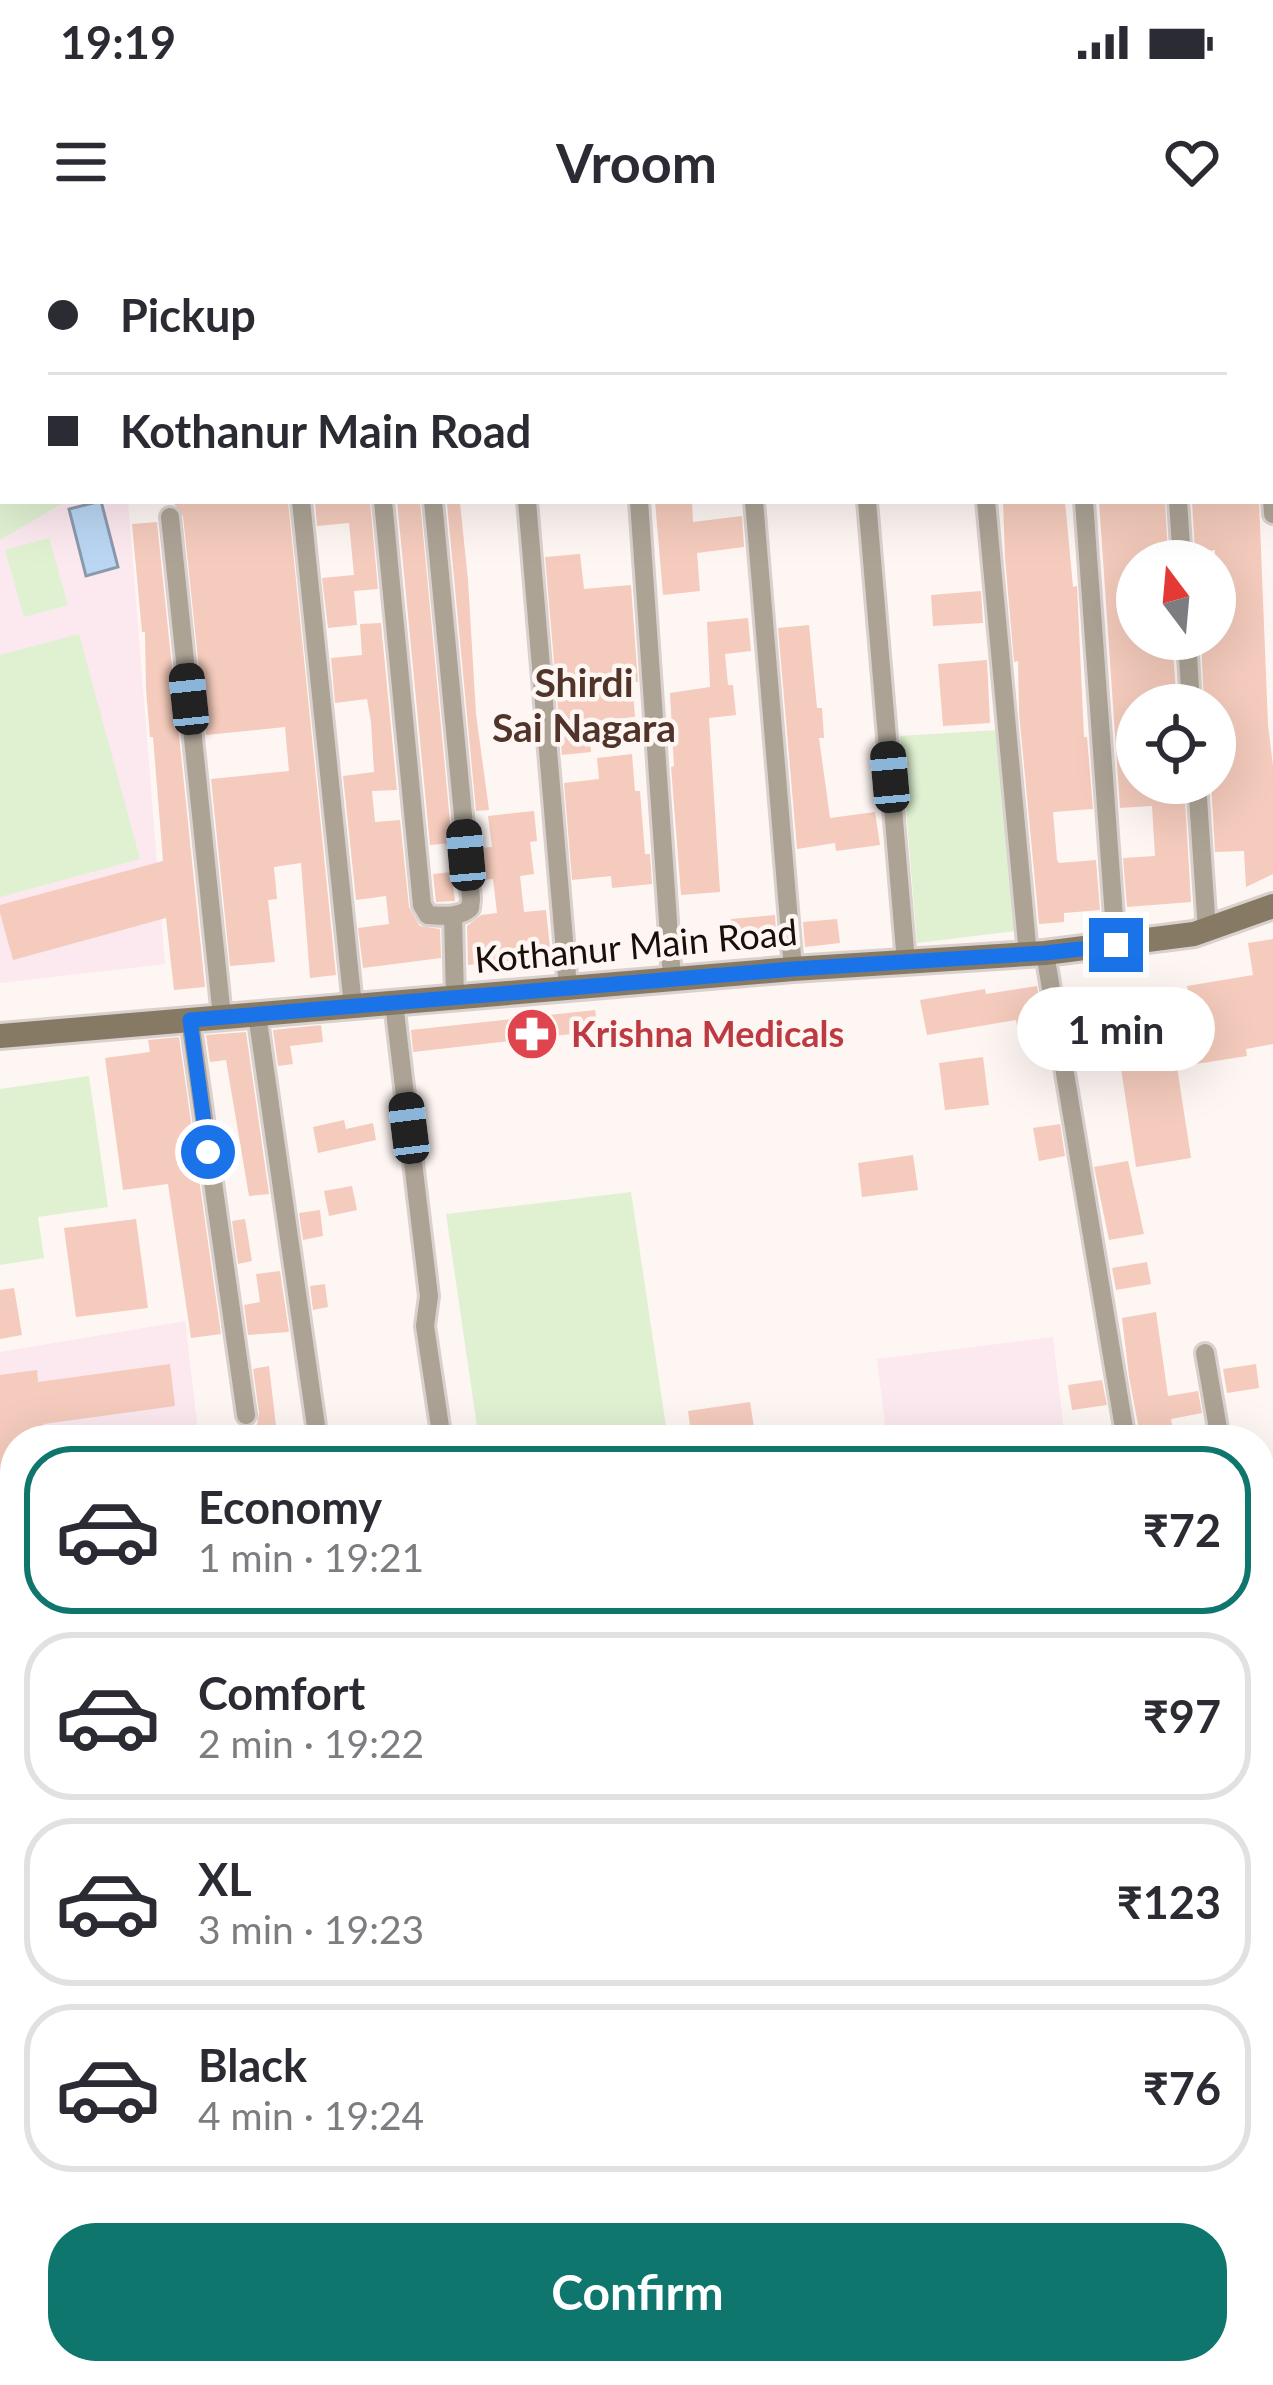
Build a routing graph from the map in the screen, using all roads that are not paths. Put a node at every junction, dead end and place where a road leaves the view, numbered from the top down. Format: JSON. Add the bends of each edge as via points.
{"nodes":[{"id":1,"x":301,"y":504,"type":"edge"},
{"id":2,"x":383,"y":504,"type":"edge"},
{"id":3,"x":433,"y":504,"type":"edge"},
{"id":4,"x":527,"y":504,"type":"edge"},
{"id":5,"x":639,"y":504,"type":"edge"},
{"id":6,"x":754,"y":504,"type":"edge"},
{"id":7,"x":866,"y":504,"type":"edge"},
{"id":8,"x":986,"y":504,"type":"edge"},
{"id":9,"x":1084,"y":504,"type":"edge"},
{"id":10,"x":1178,"y":504,"type":"edge"},
{"id":11,"x":170,"y":517,"type":"dead end"},
{"id":12,"x":1181,"y":540,"type":"edge"},
{"id":13,"x":1198,"y":804,"type":"edge"},
{"id":14,"x":1273,"y":906,"type":"edge"},
{"id":15,"x":453,"y":916,"type":"junction"},
{"id":16,"x":1207,"y":931,"type":"junction"},
{"id":17,"x":1116,"y":945,"type":"junction"},
{"id":18,"x":1036,"y":954,"type":"junction"},
{"id":19,"x":907,"y":962,"type":"junction"},
{"id":20,"x":793,"y":969,"type":"junction"},
{"id":21,"x":672,"y":979,"type":"junction"},
{"id":22,"x":568,"y":988,"type":"junction"},
{"id":23,"x":455,"y":998,"type":"junction"},
{"id":24,"x":394,"y":1003,"type":"junction"},
{"id":25,"x":353,"y":1006,"type":"junction"},
{"id":26,"x":257,"y":1014,"type":"junction"},
{"id":27,"x":222,"y":1017,"type":"junction"},
{"id":28,"x":190,"y":1020,"type":"junction"},
{"id":29,"x":0,"y":1036,"type":"edge"},
{"id":30,"x":1205,"y":1353,"type":"dead end"},
{"id":31,"x":245,"y":1415,"type":"dead end"},
{"id":32,"x":316,"y":1425,"type":"edge"},
{"id":33,"x":440,"y":1425,"type":"edge"},
{"id":34,"x":1123,"y":1425,"type":"edge"},
{"id":35,"x":1217,"y":1425,"type":"edge"}],
"edges":[{"from":1,"to":25,"type":"street"},
{"from":2,"to":15,"type":"street","via":[[422,905],[428,915]]},
{"from":3,"to":15,"type":"street","via":[[471,899]]},
{"from":4,"to":22,"type":"street"},
{"from":5,"to":21,"type":"street"},
{"from":6,"to":20,"type":"street"},
{"from":7,"to":19,"type":"street"},
{"from":8,"to":18,"type":"street"},
{"from":9,"to":17,"type":"street"},
{"from":10,"to":12,"type":"street"},
{"from":11,"to":27,"type":"street"},
{"from":13,"to":16,"type":"street"},
{"from":14,"to":16,"type":"main road","name":"Kothanur Main Road"},
{"from":15,"to":23,"type":"street"},
{"from":16,"to":17,"type":"main road","name":"Kothanur Main Road"},
{"from":17,"to":18,"type":"main road","name":"Kothanur Main Road"},
{"from":18,"to":19,"type":"main road","name":"Kothanur Main Road"},
{"from":18,"to":34,"type":"street"},
{"from":19,"to":20,"type":"main road","name":"Kothanur Main Road"},
{"from":20,"to":21,"type":"main road","name":"Kothanur Main Road"},
{"from":21,"to":22,"type":"main road","name":"Kothanur Main Road"},
{"from":22,"to":23,"type":"main road","name":"Kothanur Main Road"},
{"from":23,"to":24,"type":"main road","name":"Kothanur Main Road"},
{"from":24,"to":25,"type":"main road","name":"Kothanur Main Road"},
{"from":24,"to":33,"type":"street"},
{"from":25,"to":26,"type":"main road","name":"Kothanur Main Road"},
{"from":26,"to":27,"type":"main road","name":"Kothanur Main Road"},
{"from":26,"to":32,"type":"street"},
{"from":27,"to":28,"type":"main road","name":"Kothanur Main Road"},
{"from":28,"to":29,"type":"main road","name":"Kothanur Main Road"},
{"from":28,"to":31,"type":"street"},
{"from":30,"to":35,"type":"street"}]}
